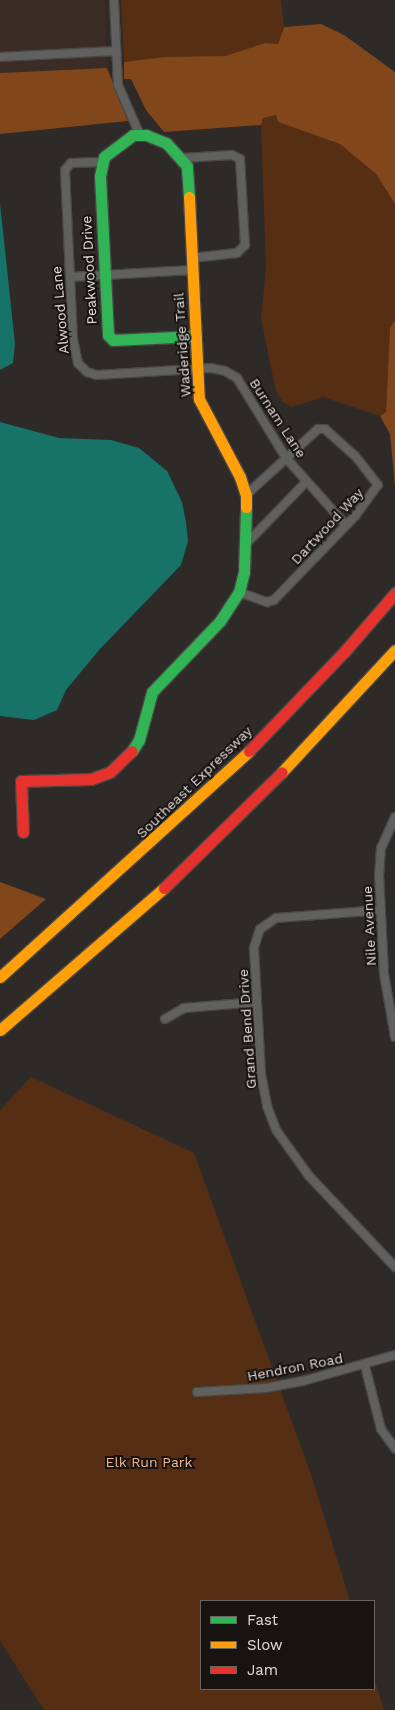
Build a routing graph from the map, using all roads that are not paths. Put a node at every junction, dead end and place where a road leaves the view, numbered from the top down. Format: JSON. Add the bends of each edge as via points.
{"nodes":[{"id":1,"x":114,"y":0,"type":"edge"},
{"id":2,"x":116,"y":51,"type":"junction"},
{"id":3,"x":0,"y":57,"type":"edge"},
{"id":4,"x":140,"y":135,"type":"junction"},
{"id":5,"x":183,"y":158,"type":"junction"},
{"id":6,"x":101,"y":162,"type":"junction"},
{"id":7,"x":191,"y":258,"type":"junction"},
{"id":8,"x":192,"y":270,"type":"junction"},
{"id":9,"x":105,"y":275,"type":"junction"},
{"id":10,"x":70,"y":277,"type":"junction"},
{"id":11,"x":196,"y":336,"type":"junction"},
{"id":12,"x":198,"y":369,"type":"junction"},
{"id":13,"x":286,"y":458,"type":"junction"},
{"id":14,"x":306,"y":482,"type":"junction"},
{"id":15,"x":246,"y":495,"type":"junction"},
{"id":16,"x":346,"y":525,"type":"junction"},
{"id":17,"x":245,"y":545,"type":"junction"},
{"id":18,"x":239,"y":592,"type":"junction"},
{"id":19,"x":395,"y":593,"type":"edge"},
{"id":20,"x":395,"y":650,"type":"edge"},
{"id":21,"x":395,"y":817,"type":"edge"},
{"id":22,"x":23,"y":832,"type":"dead end"},
{"id":23,"x":381,"y":910,"type":"junction"},
{"id":24,"x":0,"y":978,"type":"edge"},
{"id":25,"x":257,"y":1002,"type":"junction"},
{"id":26,"x":166,"y":1019,"type":"dead end"},
{"id":27,"x":0,"y":1030,"type":"edge"},
{"id":28,"x":395,"y":1037,"type":"edge"},
{"id":29,"x":395,"y":1267,"type":"edge"},
{"id":30,"x":395,"y":1355,"type":"edge"},
{"id":31,"x":365,"y":1366,"type":"junction"},
{"id":32,"x":197,"y":1392,"type":"dead end"},
{"id":33,"x":395,"y":1448,"type":"edge"}],
"edges":[{"from":1,"to":2,"type":"street"},
{"from":2,"to":3,"type":"street"},
{"from":2,"to":4,"type":"street","via":[[120,91]]},
{"from":4,"to":5,"type":"main road","via":[[166,143]]},
{"from":4,"to":6,"type":"main road","via":[[120,143]]},
{"from":5,"to":7,"type":"main road","name":"Waderidge Trail"},
{"from":5,"to":7,"type":"street","via":[[232,155],[240,159],[245,245],[237,253]]},
{"from":6,"to":9,"type":"main road","name":"Peakwood Drive"},
{"from":6,"to":10,"type":"street","name":"Alwood Lane","via":[[72,163],[65,170]]},
{"from":7,"to":8,"type":"main road","name":"Waderidge Trail"},
{"from":8,"to":9,"type":"street"},
{"from":8,"to":11,"type":"main road","name":"Waderidge Trail"},
{"from":9,"to":10,"type":"street"},
{"from":9,"to":11,"type":"main road","name":"Peakwood Drive","via":[[110,338]]},
{"from":10,"to":12,"type":"street","name":"Alwood Lane","via":[[74,354],[86,372],[97,375]]},
{"from":11,"to":12,"type":"main road","name":"Waderidge Trail"},
{"from":12,"to":13,"type":"street","name":"Burnam Lane","via":[[225,371],[237,378]]},
{"from":12,"to":15,"type":"main road","name":"Waderidge Trail","via":[[201,406],[236,469]]},
{"from":13,"to":14,"type":"street","name":"Burnam Lane"},
{"from":13,"to":15,"type":"street","name":"Dartwood Way"},
{"from":13,"to":16,"type":"street","name":"Dartwood Way","via":[[312,432],[325,429],[375,478],[378,485],[374,493]]},
{"from":14,"to":16,"type":"street","name":"Burnam Lane"},
{"from":14,"to":17,"type":"street"},
{"from":15,"to":17,"type":"main road","name":"Waderidge Trail"},
{"from":16,"to":18,"type":"street","name":"Dartwood Way","via":[[274,600],[267,602]]},
{"from":17,"to":18,"type":"main road","name":"Waderidge Trail"},
{"from":18,"to":22,"type":"main road","name":"Waderidge Trail","via":[[220,621],[152,692],[139,740],[120,766],[91,779],[21,781]]},
{"from":19,"to":24,"type":"main road","name":"Southeast Expressway","via":[[339,658],[225,776]]},
{"from":20,"to":27,"type":"main road","via":[[276,778],[160,892]]},
{"from":21,"to":23,"type":"street","name":"Nile Avenue","via":[[381,848]]},
{"from":23,"to":25,"type":"street","name":"Grand Bend Drive","via":[[288,915],[264,924],[255,941]]},
{"from":23,"to":28,"type":"street","name":"Nile Avenue","via":[[386,983]]},
{"from":25,"to":26,"type":"street","via":[[184,1008]]},
{"from":25,"to":29,"type":"street","name":"Grand Bend Drive","via":[[264,1094],[276,1130],[310,1176]]},
{"from":30,"to":31,"type":"street","name":"Hendron Road"},
{"from":31,"to":32,"type":"street","name":"Hendron Road","via":[[266,1388]]},
{"from":31,"to":33,"type":"street","via":[[382,1429]]}]}
